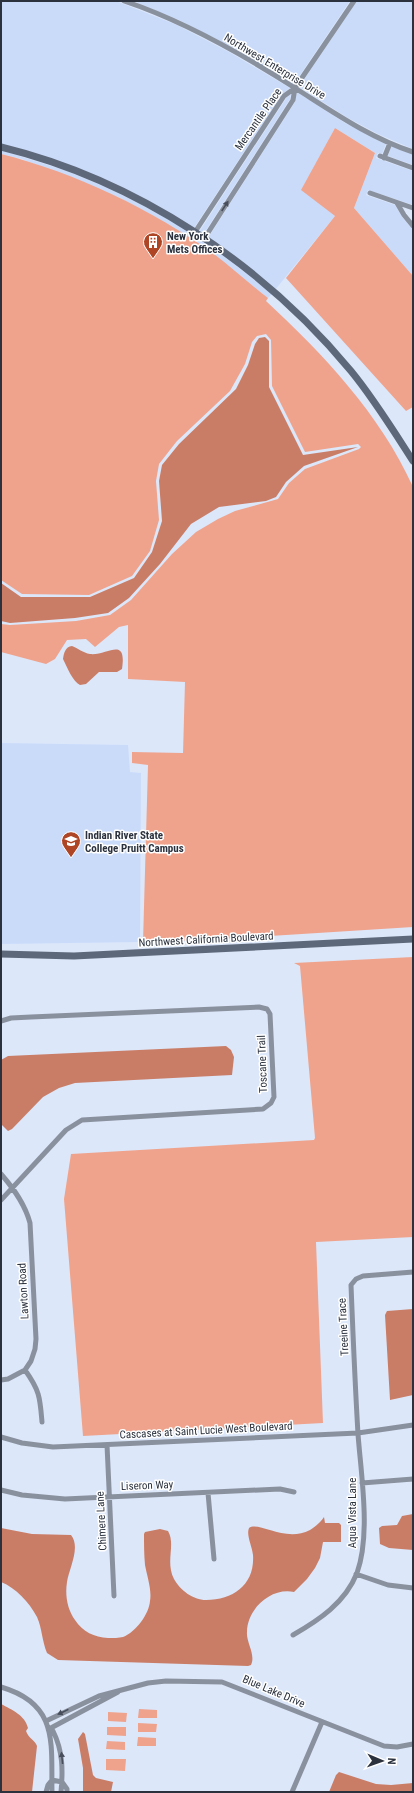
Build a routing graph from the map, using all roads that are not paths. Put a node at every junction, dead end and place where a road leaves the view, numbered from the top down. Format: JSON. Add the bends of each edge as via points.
{"nodes":[{"id":1,"x":124,"y":1,"type":"edge"},
{"id":2,"x":354,"y":1,"type":"edge"},
{"id":3,"x":134,"y":2,"type":"edge"},
{"id":4,"x":295,"y":88,"type":"junction"},
{"id":5,"x":390,"y":143,"type":"junction"},
{"id":6,"x":1,"y":147,"type":"edge"},
{"id":7,"x":413,"y":152,"type":"edge"},
{"id":8,"x":413,"y":168,"type":"edge"},
{"id":9,"x":370,"y":193,"type":"dead end"},
{"id":10,"x":397,"y":203,"type":"junction"},
{"id":11,"x":413,"y":208,"type":"edge"},
{"id":12,"x":413,"y":226,"type":"edge"},
{"id":13,"x":195,"y":232,"type":"junction"},
{"id":14,"x":204,"y":239,"type":"junction"},
{"id":15,"x":413,"y":461,"type":"edge"},
{"id":16,"x":413,"y":939,"type":"edge"},
{"id":17,"x":1,"y":954,"type":"edge"},
{"id":18,"x":1,"y":1021,"type":"edge"},
{"id":19,"x":1,"y":1174,"type":"edge"},
{"id":20,"x":13,"y":1187,"type":"junction"},
{"id":21,"x":1,"y":1200,"type":"edge"},
{"id":22,"x":413,"y":1272,"type":"edge"},
{"id":23,"x":25,"y":1370,"type":"junction"},
{"id":24,"x":1,"y":1380,"type":"edge"},
{"id":25,"x":42,"y":1422,"type":"dead end"},
{"id":26,"x":413,"y":1425,"type":"edge"},
{"id":27,"x":358,"y":1433,"type":"junction"},
{"id":28,"x":1,"y":1437,"type":"edge"},
{"id":29,"x":107,"y":1445,"type":"junction"},
{"id":30,"x":413,"y":1479,"type":"edge"},
{"id":31,"x":362,"y":1483,"type":"junction"},
{"id":32,"x":1,"y":1490,"type":"edge"},
{"id":33,"x":294,"y":1492,"type":"dead end"},
{"id":34,"x":208,"y":1493,"type":"junction"},
{"id":35,"x":110,"y":1497,"type":"junction"},
{"id":36,"x":214,"y":1559,"type":"dead end"},
{"id":37,"x":356,"y":1574,"type":"junction"},
{"id":38,"x":413,"y":1588,"type":"edge"},
{"id":39,"x":114,"y":1596,"type":"dead end"},
{"id":40,"x":293,"y":1635,"type":"dead end"},
{"id":41,"x":1,"y":1687,"type":"edge"},
{"id":42,"x":122,"y":1689,"type":"junction"},
{"id":43,"x":80,"y":1704,"type":"junction"},
{"id":44,"x":84,"y":1711,"type":"junction"},
{"id":45,"x":46,"y":1721,"type":"junction"},
{"id":46,"x":322,"y":1722,"type":"junction"},
{"id":47,"x":49,"y":1729,"type":"junction"},
{"id":48,"x":413,"y":1744,"type":"edge"},
{"id":49,"x":52,"y":1780,"type":"junction"},
{"id":50,"x":62,"y":1782,"type":"junction"},
{"id":51,"x":46,"y":1792,"type":"edge"},
{"id":52,"x":52,"y":1792,"type":"edge"},
{"id":53,"x":62,"y":1792,"type":"edge"},
{"id":54,"x":67,"y":1792,"type":"edge"},
{"id":55,"x":292,"y":1792,"type":"edge"}],
"edges":[{"from":1,"to":3,"type":"street","name":"Northwest Enterprise Drive"},
{"from":2,"to":4,"type":"street"},
{"from":3,"to":4,"type":"street","name":"Northwest Enterprise Drive","via":[[231,49]]},
{"from":4,"to":5,"type":"street","name":"Northwest Enterprise Drive","via":[[347,121]]},
{"from":4,"to":13,"type":"street","name":"Mercantile Place","via":[[284,96]]},
{"from":14,"to":4,"type":"street","name":"Mercantile Place","one_way":true,"via":[[293,100]]},
{"from":5,"to":7,"type":"street","name":"Northwest Enterprise Drive"},
{"from":5,"to":8,"type":"street","via":[[382,157]]},
{"from":6,"to":13,"type":"street","via":[[68,168],[109,185]]},
{"from":9,"to":10,"type":"street"},
{"from":10,"to":11,"type":"street"},
{"from":10,"to":12,"type":"street"},
{"from":13,"to":14,"type":"street"},
{"from":14,"to":15,"type":"street","via":[[262,282],[326,342],[378,406]]},
{"from":16,"to":17,"type":"street","name":"Northwest California Boulevard","via":[[74,956]]},
{"from":18,"to":20,"type":"street","name":"Toscane Trail","via":[[11,1018],[259,1007],[266,1009],[270,1014],[274,1097],[264,1109],[82,1120],[66,1130]]},
{"from":19,"to":20,"type":"street"},
{"from":20,"to":21,"type":"street"},
{"from":20,"to":23,"type":"street","name":"Lawton Road","via":[[26,1209],[30,1223],[36,1339],[31,1361]]},
{"from":22,"to":27,"type":"street","name":"Treeine Trace","via":[[363,1276],[351,1285]]},
{"from":23,"to":24,"type":"street"},
{"from":23,"to":25,"type":"street","via":[[36,1385],[40,1396]]},
{"from":26,"to":27,"type":"street","name":"Cascases at Saint Lucie West Boulevard"},
{"from":27,"to":29,"type":"street","name":"Cascases at Saint Lucie West Boulevard"},
{"from":27,"to":31,"type":"street","name":"Aqua Vista Lane"},
{"from":28,"to":29,"type":"street","name":"Cascases at Saint Lucie West Boulevard","via":[[53,1447]]},
{"from":29,"to":35,"type":"street","name":"Chimere Lane"},
{"from":30,"to":31,"type":"street"},
{"from":31,"to":37,"type":"street","name":"Aqua Vista Lane","via":[[364,1535],[363,1550]]},
{"from":32,"to":35,"type":"street","name":"Liseron Way","via":[[50,1498]]},
{"from":33,"to":34,"type":"street","name":"Liseron Way","via":[[280,1488]]},
{"from":34,"to":35,"type":"street","name":"Liseron Way"},
{"from":34,"to":36,"type":"street"},
{"from":35,"to":39,"type":"street","name":"Chimere Lane"},
{"from":37,"to":38,"type":"street","via":[[388,1586]]},
{"from":37,"to":40,"type":"street","name":"Aqua Vista Lane","via":[[346,1592],[321,1619]]},
{"from":41,"to":45,"type":"street","via":[[25,1697],[37,1707]]},
{"from":42,"to":43,"type":"street","name":"Blue Lake Drive"},
{"from":42,"to":44,"type":"street","name":"Blue Lake Drive"},
{"from":42,"to":46,"type":"street","name":"Blue Lake Drive","via":[[166,1681],[222,1682]]},
{"from":43,"to":44,"type":"street"},
{"from":43,"to":45,"type":"street","name":"Blue Lake Drive","one_way":true},
{"from":44,"to":47,"type":"street","name":"Blue Lake Drive"},
{"from":45,"to":47,"type":"street"},
{"from":46,"to":48,"type":"street","name":"Blue Lake Drive","via":[[384,1746]]},
{"from":46,"to":55,"type":"street"},
{"from":47,"to":49,"type":"street","via":[[52,1743]]},
{"from":50,"to":47,"type":"street","one_way":true,"via":[[60,1748],[53,1731]]},
{"from":49,"to":50,"type":"street"},
{"from":49,"to":51,"type":"street"},
{"from":49,"to":52,"type":"street"},
{"from":50,"to":53,"type":"street"},
{"from":50,"to":54,"type":"street"}]}
